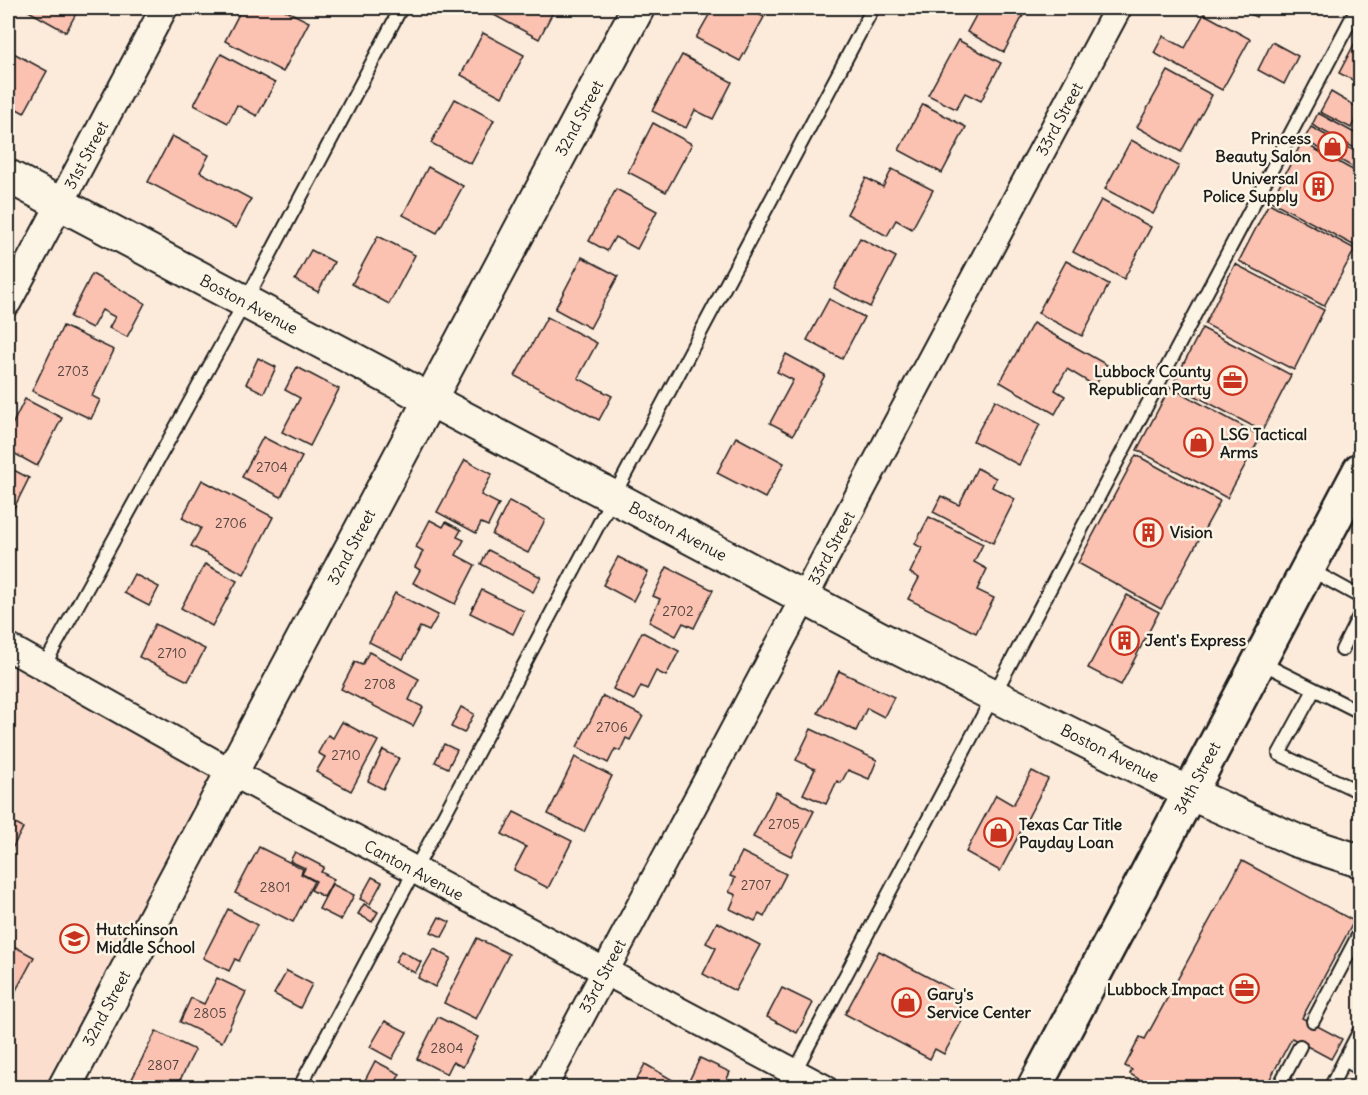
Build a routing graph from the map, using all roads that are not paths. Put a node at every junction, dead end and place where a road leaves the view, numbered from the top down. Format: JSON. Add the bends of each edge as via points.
{"nodes":[{"id":1,"x":164,"y":8,"type":"edge"},
{"id":2,"x":401,"y":8,"type":"edge"},
{"id":3,"x":638,"y":8,"type":"edge"},
{"id":4,"x":873,"y":8,"type":"edge"},
{"id":5,"x":1118,"y":8,"type":"edge"},
{"id":6,"x":1357,"y":8,"type":"edge"},
{"id":7,"x":8,"y":176,"type":"edge"},
{"id":8,"x":60,"y":204,"type":"junction"},
{"id":9,"x":8,"y":302,"type":"edge"},
{"id":10,"x":245,"y":302,"type":"junction"},
{"id":11,"x":430,"y":398,"type":"junction"},
{"id":12,"x":1360,"y":470,"type":"edge"},
{"id":13,"x":613,"y":497,"type":"junction"},
{"id":14,"x":1308,"y":569,"type":"junction"},
{"id":15,"x":1360,"y":597,"type":"edge"},
{"id":16,"x":804,"y":598,"type":"junction"},
{"id":17,"x":1360,"y":614,"type":"edge"},
{"id":18,"x":8,"y":647,"type":"edge"},
{"id":19,"x":1342,"y":650,"type":"dead end"},
{"id":20,"x":1259,"y":661,"type":"junction"},
{"id":21,"x":44,"y":666,"type":"junction"},
{"id":22,"x":1314,"y":690,"type":"junction"},
{"id":23,"x":994,"y":694,"type":"junction"},
{"id":24,"x":1360,"y":712,"type":"edge"},
{"id":25,"x":231,"y":772,"type":"junction"},
{"id":26,"x":1360,"y":792,"type":"edge"},
{"id":27,"x":1189,"y":793,"type":"junction"},
{"id":28,"x":1360,"y":861,"type":"edge"},
{"id":29,"x":414,"y":871,"type":"junction"},
{"id":30,"x":1360,"y":932,"type":"edge"},
{"id":31,"x":605,"y":971,"type":"junction"},
{"id":32,"x":1313,"y":1022,"type":"dead end"},
{"id":33,"x":1360,"y":1030,"type":"edge"},
{"id":34,"x":1300,"y":1046,"type":"dead end"},
{"id":35,"x":1345,"y":1060,"type":"junction"},
{"id":36,"x":1360,"y":1069,"type":"edge"},
{"id":37,"x":790,"y":1080,"type":"edge"},
{"id":38,"x":64,"y":1088,"type":"edge"},
{"id":39,"x":299,"y":1088,"type":"edge"},
{"id":40,"x":543,"y":1088,"type":"edge"},
{"id":41,"x":824,"y":1088,"type":"edge"},
{"id":42,"x":1034,"y":1088,"type":"edge"},
{"id":43,"x":1278,"y":1088,"type":"edge"},
{"id":44,"x":1330,"y":1088,"type":"edge"}],
"edges":[{"from":1,"to":8,"type":"street","name":"31st Street"},
{"from":2,"to":10,"type":"lane"},
{"from":3,"to":11,"type":"street","name":"32nd Street"},
{"from":4,"to":13,"type":"lane"},
{"from":5,"to":16,"type":"street","name":"33rd Street"},
{"from":6,"to":23,"type":"lane"},
{"from":7,"to":8,"type":"street","name":"Boston Avenue"},
{"from":8,"to":9,"type":"street","name":"31st Street"},
{"from":8,"to":10,"type":"street","name":"Boston Avenue"},
{"from":10,"to":11,"type":"street","name":"Boston Avenue"},
{"from":10,"to":21,"type":"lane"},
{"from":11,"to":13,"type":"street","name":"Boston Avenue"},
{"from":11,"to":25,"type":"street","name":"32nd Street"},
{"from":12,"to":14,"type":"main road","name":"34th Street"},
{"from":13,"to":16,"type":"street","name":"Boston Avenue"},
{"from":13,"to":29,"type":"lane"},
{"from":14,"to":15,"type":"lane"},
{"from":14,"to":20,"type":"main road","name":"34th Street"},
{"from":16,"to":23,"type":"street","name":"Boston Avenue"},
{"from":16,"to":31,"type":"street","name":"33rd Street"},
{"from":17,"to":19,"type":"lane"},
{"from":18,"to":21,"type":"street","name":"Canton Avenue"},
{"from":20,"to":22,"type":"lane"},
{"from":20,"to":27,"type":"main road","name":"34th Street"},
{"from":21,"to":25,"type":"street","name":"Canton Avenue"},
{"from":22,"to":24,"type":"lane"},
{"from":22,"to":26,"type":"lane","via":[[1279,754]]},
{"from":23,"to":27,"type":"street","name":"Boston Avenue"},
{"from":23,"to":37,"type":"lane"},
{"from":25,"to":29,"type":"street","name":"Canton Avenue"},
{"from":25,"to":38,"type":"street","name":"32nd Street"},
{"from":27,"to":28,"type":"street","name":"Boston Avenue","via":[[1295,840]]},
{"from":27,"to":42,"type":"main road","name":"34th Street"},
{"from":29,"to":31,"type":"street","name":"Canton Avenue"},
{"from":29,"to":39,"type":"lane"},
{"from":30,"to":32,"type":"lane"},
{"from":31,"to":37,"type":"street","name":"Canton Avenue"},
{"from":31,"to":40,"type":"street","name":"33rd Street"},
{"from":33,"to":35,"type":"lane"},
{"from":34,"to":43,"type":"lane"},
{"from":35,"to":36,"type":"lane"},
{"from":35,"to":44,"type":"lane"},
{"from":37,"to":41,"type":"street","name":"Canton Avenue"}]}
